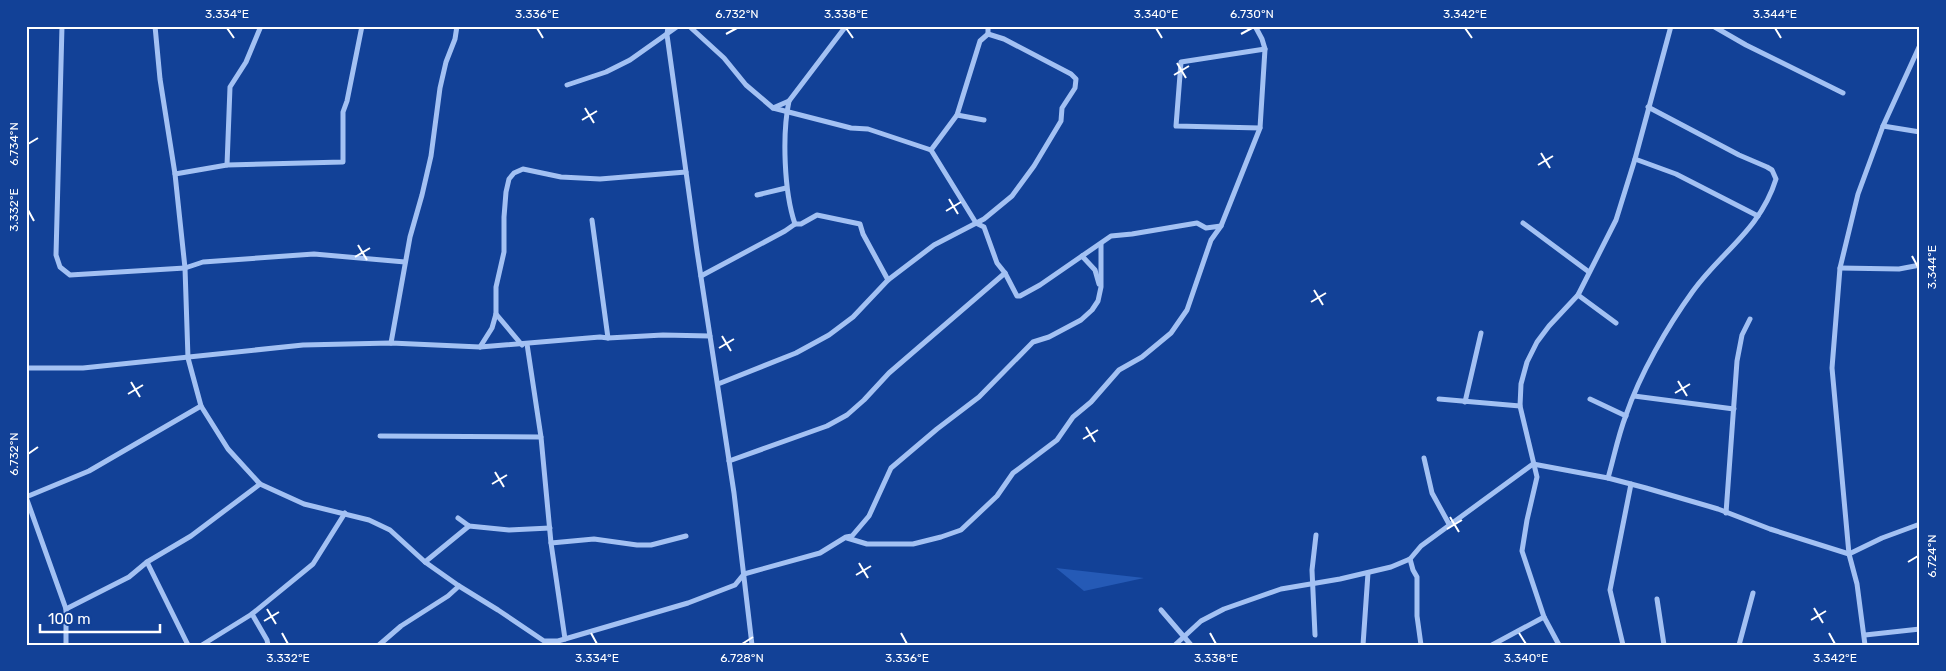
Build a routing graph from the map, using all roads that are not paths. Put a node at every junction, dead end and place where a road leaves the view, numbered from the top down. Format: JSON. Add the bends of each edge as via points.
{"nodes":[{"id":1,"x":62,"y":26,"type":"edge"},
{"id":2,"x":155,"y":26,"type":"edge"},
{"id":3,"x":261,"y":26,"type":"edge"},
{"id":4,"x":362,"y":26,"type":"edge"},
{"id":5,"x":458,"y":26,"type":"edge"},
{"id":6,"x":668,"y":26,"type":"edge"},
{"id":7,"x":678,"y":26,"type":"edge"},
{"id":8,"x":689,"y":26,"type":"edge"},
{"id":9,"x":846,"y":26,"type":"edge"},
{"id":10,"x":988,"y":26,"type":"edge"},
{"id":11,"x":1254,"y":26,"type":"edge"},
{"id":12,"x":1670,"y":26,"type":"edge"},
{"id":13,"x":1713,"y":26,"type":"edge"},
{"id":14,"x":988,"y":34,"type":"junction"},
{"id":15,"x":667,"y":35,"type":"junction"},
{"id":16,"x":1920,"y":45,"type":"edge"},
{"id":17,"x":1265,"y":49,"type":"junction"},
{"id":18,"x":567,"y":85,"type":"dead end"},
{"id":19,"x":1843,"y":93,"type":"dead end"},
{"id":20,"x":789,"y":101,"type":"junction"},
{"id":21,"x":1648,"y":107,"type":"junction"},
{"id":22,"x":773,"y":108,"type":"junction"},
{"id":23,"x":786,"y":112,"type":"junction"},
{"id":24,"x":957,"y":115,"type":"junction"},
{"id":25,"x":984,"y":120,"type":"dead end"},
{"id":26,"x":1883,"y":126,"type":"junction"},
{"id":27,"x":1260,"y":128,"type":"junction"},
{"id":28,"x":1920,"y":132,"type":"edge"},
{"id":29,"x":931,"y":150,"type":"junction"},
{"id":30,"x":1635,"y":159,"type":"junction"},
{"id":31,"x":227,"y":165,"type":"junction"},
{"id":32,"x":686,"y":172,"type":"junction"},
{"id":33,"x":175,"y":174,"type":"junction"},
{"id":34,"x":786,"y":188,"type":"junction"},
{"id":35,"x":756,"y":195,"type":"dead end"},
{"id":36,"x":1758,"y":216,"type":"junction"},
{"id":37,"x":592,"y":220,"type":"dead end"},
{"id":38,"x":976,"y":223,"type":"junction"},
{"id":39,"x":1523,"y":223,"type":"dead end"},
{"id":40,"x":794,"y":224,"type":"junction"},
{"id":41,"x":1221,"y":226,"type":"junction"},
{"id":42,"x":1101,"y":244,"type":"junction"},
{"id":43,"x":1082,"y":256,"type":"junction"},
{"id":44,"x":405,"y":262,"type":"junction"},
{"id":45,"x":1920,"y":265,"type":"edge"},
{"id":46,"x":185,"y":268,"type":"junction"},
{"id":47,"x":1840,"y":268,"type":"junction"},
{"id":48,"x":1589,"y":272,"type":"junction"},
{"id":49,"x":1005,"y":273,"type":"junction"},
{"id":50,"x":701,"y":276,"type":"junction"},
{"id":51,"x":888,"y":280,"type":"junction"},
{"id":52,"x":1100,"y":289,"type":"junction"},
{"id":53,"x":1578,"y":295,"type":"junction"},
{"id":54,"x":496,"y":314,"type":"junction"},
{"id":55,"x":1750,"y":319,"type":"dead end"},
{"id":56,"x":1616,"y":323,"type":"dead end"},
{"id":57,"x":1481,"y":333,"type":"dead end"},
{"id":58,"x":710,"y":336,"type":"junction"},
{"id":59,"x":608,"y":338,"type":"junction"},
{"id":60,"x":391,"y":343,"type":"junction"},
{"id":61,"x":524,"y":344,"type":"junction"},
{"id":62,"x":480,"y":347,"type":"junction"},
{"id":63,"x":188,"y":358,"type":"junction"},
{"id":64,"x":26,"y":368,"type":"edge"},
{"id":65,"x":718,"y":384,"type":"junction"},
{"id":66,"x":1634,"y":396,"type":"junction"},
{"id":67,"x":1439,"y":399,"type":"dead end"},
{"id":68,"x":1590,"y":399,"type":"dead end"},
{"id":69,"x":1465,"y":402,"type":"junction"},
{"id":70,"x":201,"y":406,"type":"junction"},
{"id":71,"x":1520,"y":406,"type":"junction"},
{"id":72,"x":1734,"y":409,"type":"junction"},
{"id":73,"x":1626,"y":416,"type":"junction"},
{"id":74,"x":380,"y":436,"type":"dead end"},
{"id":75,"x":542,"y":437,"type":"junction"},
{"id":76,"x":1424,"y":458,"type":"dead end"},
{"id":77,"x":729,"y":461,"type":"junction"},
{"id":78,"x":1533,"y":464,"type":"junction"},
{"id":79,"x":1608,"y":478,"type":"junction"},
{"id":80,"x":260,"y":484,"type":"junction"},
{"id":81,"x":1631,"y":484,"type":"junction"},
{"id":82,"x":26,"y":497,"type":"edge"},
{"id":83,"x":346,"y":513,"type":"junction"},
{"id":84,"x":1726,"y":513,"type":"junction"},
{"id":85,"x":458,"y":518,"type":"dead end"},
{"id":86,"x":1449,"y":524,"type":"junction"},
{"id":87,"x":1920,"y":524,"type":"edge"},
{"id":88,"x":469,"y":526,"type":"junction"},
{"id":89,"x":550,"y":528,"type":"junction"},
{"id":90,"x":686,"y":536,"type":"dead end"},
{"id":91,"x":1316,"y":536,"type":"dead end"},
{"id":92,"x":846,"y":537,"type":"junction"},
{"id":93,"x":551,"y":542,"type":"junction"},
{"id":94,"x":1849,"y":554,"type":"junction"},
{"id":95,"x":1410,"y":559,"type":"junction"},
{"id":96,"x":147,"y":562,"type":"junction"},
{"id":97,"x":425,"y":562,"type":"junction"},
{"id":98,"x":1368,"y":573,"type":"junction"},
{"id":99,"x":744,"y":574,"type":"junction"},
{"id":100,"x":1313,"y":584,"type":"junction"},
{"id":101,"x":459,"y":586,"type":"junction"},
{"id":102,"x":1753,"y":594,"type":"dead end"},
{"id":103,"x":1657,"y":599,"type":"dead end"},
{"id":104,"x":66,"y":609,"type":"junction"},
{"id":105,"x":1161,"y":610,"type":"dead end"},
{"id":106,"x":252,"y":614,"type":"junction"},
{"id":107,"x":1544,"y":617,"type":"junction"},
{"id":108,"x":1920,"y":629,"type":"edge"},
{"id":109,"x":1183,"y":635,"type":"junction"},
{"id":110,"x":1315,"y":635,"type":"dead end"},
{"id":111,"x":1864,"y":635,"type":"junction"},
{"id":112,"x":565,"y":639,"type":"junction"},
{"id":113,"x":66,"y":645,"type":"edge"},
{"id":114,"x":188,"y":645,"type":"edge"},
{"id":115,"x":202,"y":645,"type":"edge"},
{"id":116,"x":268,"y":645,"type":"edge"},
{"id":117,"x":379,"y":645,"type":"edge"},
{"id":118,"x":752,"y":645,"type":"edge"},
{"id":119,"x":1174,"y":645,"type":"edge"},
{"id":120,"x":1191,"y":645,"type":"edge"},
{"id":121,"x":1363,"y":645,"type":"edge"},
{"id":122,"x":1421,"y":645,"type":"edge"},
{"id":123,"x":1492,"y":645,"type":"edge"},
{"id":124,"x":1558,"y":645,"type":"edge"},
{"id":125,"x":1623,"y":645,"type":"edge"},
{"id":126,"x":1664,"y":645,"type":"edge"},
{"id":127,"x":1739,"y":645,"type":"edge"},
{"id":128,"x":1865,"y":645,"type":"edge"}],
"edges":[{"from":1,"to":46,"type":"street","via":[[56,255],[60,267],[70,275]]},
{"from":2,"to":33,"type":"street"},
{"from":3,"to":31,"type":"street","via":[[246,62],[230,87]]},
{"from":4,"to":31,"type":"street","via":[[343,112],[343,162]]},
{"from":5,"to":44,"type":"street","via":[[442,79],[431,156]]},
{"from":6,"to":15,"type":"street"},
{"from":7,"to":15,"type":"street"},
{"from":8,"to":22,"type":"street"},
{"from":9,"to":20,"type":"street"},
{"from":10,"to":14,"type":"street"},
{"from":11,"to":17,"type":"street"},
{"from":12,"to":21,"type":"street"},
{"from":13,"to":19,"type":"street"},
{"from":14,"to":24,"type":"street","via":[[980,41]]},
{"from":14,"to":38,"type":"street","via":[[1004,39],[1076,79],[1075,88],[1062,108],[1059,125],[1034,166],[1012,196]]},
{"from":15,"to":18,"type":"street","via":[[606,72]]},
{"from":15,"to":32,"type":"street"},
{"from":16,"to":26,"type":"street"},
{"from":17,"to":27,"type":"street"},
{"from":17,"to":27,"type":"street","via":[[1181,62],[1176,126]]},
{"from":20,"to":22,"type":"street"},
{"from":20,"to":23,"type":"street"},
{"from":21,"to":30,"type":"street"},
{"from":21,"to":36,"type":"street","via":[[1772,170],[1776,179]]},
{"from":22,"to":23,"type":"street"},
{"from":23,"to":29,"type":"street","via":[[868,129]]},
{"from":23,"to":34,"type":"street"},
{"from":24,"to":25,"type":"street"},
{"from":24,"to":29,"type":"street"},
{"from":26,"to":28,"type":"street"},
{"from":26,"to":47,"type":"street","via":[[1858,194]]},
{"from":27,"to":41,"type":"street"},
{"from":29,"to":38,"type":"street"},
{"from":30,"to":36,"type":"street","via":[[1676,174]]},
{"from":30,"to":48,"type":"street","via":[[1616,220]]},
{"from":31,"to":33,"type":"street"},
{"from":32,"to":50,"type":"street"},
{"from":32,"to":54,"type":"street","via":[[600,179],[560,177],[523,169],[514,173],[506,192],[504,252],[496,287]]},
{"from":33,"to":46,"type":"street"},
{"from":34,"to":35,"type":"street"},
{"from":34,"to":40,"type":"street"},
{"from":36,"to":66,"type":"street","via":[[1694,290],[1670,325]]},
{"from":37,"to":59,"type":"street"},
{"from":38,"to":49,"type":"street","via":[[984,227],[997,263]]},
{"from":38,"to":51,"type":"street","via":[[934,244]]},
{"from":39,"to":48,"type":"street"},
{"from":40,"to":50,"type":"street"},
{"from":40,"to":51,"type":"street","via":[[818,215],[860,224]]},
{"from":41,"to":42,"type":"street","via":[[1206,228],[1196,222],[1114,235]]},
{"from":41,"to":92,"type":"street","via":[[1211,240],[1187,310],[1171,333],[1142,357],[1119,370],[1073,417],[1057,440],[1013,473],[997,496],[961,530],[913,544],[867,544]]},
{"from":42,"to":43,"type":"street"},
{"from":42,"to":52,"type":"street"},
{"from":43,"to":49,"type":"street","via":[[1020,296],[1015,294]]},
{"from":43,"to":52,"type":"street","via":[[1095,270]]},
{"from":44,"to":46,"type":"street","via":[[314,254],[203,262]]},
{"from":44,"to":60,"type":"street"},
{"from":45,"to":47,"type":"street","via":[[1899,269]]},
{"from":46,"to":63,"type":"street"},
{"from":47,"to":94,"type":"street","via":[[1832,368]]},
{"from":48,"to":53,"type":"street"},
{"from":49,"to":77,"type":"street","via":[[889,373],[847,415],[827,426]]},
{"from":50,"to":58,"type":"street"},
{"from":51,"to":65,"type":"street","via":[[853,317],[829,335],[796,353]]},
{"from":52,"to":92,"type":"street","via":[[1098,301],[1081,320],[1033,342],[979,397],[891,468],[869,516],[852,536]]},
{"from":53,"to":56,"type":"street"},
{"from":53,"to":71,"type":"street","via":[[1537,342],[1521,384]]},
{"from":54,"to":61,"type":"street"},
{"from":54,"to":62,"type":"street","via":[[492,328]]},
{"from":55,"to":72,"type":"street","via":[[1739,346]]},
{"from":57,"to":69,"type":"street"},
{"from":58,"to":59,"type":"street"},
{"from":58,"to":65,"type":"street"},
{"from":59,"to":61,"type":"street"},
{"from":60,"to":62,"type":"street"},
{"from":60,"to":63,"type":"street","via":[[304,345]]},
{"from":61,"to":62,"type":"street"},
{"from":61,"to":75,"type":"street"},
{"from":63,"to":64,"type":"street","via":[[83,368]]},
{"from":63,"to":70,"type":"street"},
{"from":65,"to":77,"type":"street"},
{"from":66,"to":72,"type":"street"},
{"from":66,"to":73,"type":"street"},
{"from":67,"to":69,"type":"street"},
{"from":68,"to":73,"type":"street"},
{"from":69,"to":71,"type":"street"},
{"from":70,"to":80,"type":"street","via":[[228,449]]},
{"from":70,"to":82,"type":"street","via":[[89,471]]},
{"from":71,"to":78,"type":"street"},
{"from":72,"to":84,"type":"street"},
{"from":73,"to":79,"type":"street"},
{"from":74,"to":75,"type":"street"},
{"from":75,"to":89,"type":"street"},
{"from":76,"to":86,"type":"street","via":[[1432,493]]},
{"from":77,"to":99,"type":"street"},
{"from":78,"to":79,"type":"street"},
{"from":78,"to":86,"type":"street"},
{"from":78,"to":107,"type":"street","via":[[1537,477],[1522,551]]},
{"from":79,"to":81,"type":"street"},
{"from":80,"to":83,"type":"street","via":[[304,504]]},
{"from":80,"to":96,"type":"street","via":[[191,536]]},
{"from":81,"to":84,"type":"street"},
{"from":81,"to":125,"type":"street","via":[[1610,590]]},
{"from":82,"to":104,"type":"street"},
{"from":83,"to":97,"type":"street","via":[[390,530]]},
{"from":83,"to":106,"type":"street","via":[[313,564]]},
{"from":84,"to":94,"type":"street"},
{"from":85,"to":88,"type":"street"},
{"from":86,"to":95,"type":"street"},
{"from":87,"to":94,"type":"street"},
{"from":88,"to":89,"type":"street","via":[[509,530]]},
{"from":88,"to":97,"type":"street"},
{"from":89,"to":93,"type":"street"},
{"from":90,"to":93,"type":"street","via":[[651,545],[594,539]]},
{"from":91,"to":100,"type":"street"},
{"from":92,"to":99,"type":"street","via":[[820,553]]},
{"from":93,"to":112,"type":"street"},
{"from":94,"to":111,"type":"street"},
{"from":95,"to":98,"type":"street"},
{"from":95,"to":122,"type":"street","via":[[1417,577]]},
{"from":96,"to":104,"type":"street","via":[[129,577]]},
{"from":96,"to":114,"type":"street"},
{"from":97,"to":101,"type":"street"},
{"from":98,"to":100,"type":"street"},
{"from":98,"to":121,"type":"street"},
{"from":99,"to":112,"type":"street","via":[[735,585],[688,603]]},
{"from":99,"to":118,"type":"street"},
{"from":100,"to":109,"type":"street","via":[[1281,589],[1224,609],[1201,620]]},
{"from":100,"to":110,"type":"street"},
{"from":101,"to":112,"type":"street","via":[[544,641]]},
{"from":101,"to":117,"type":"street"},
{"from":102,"to":127,"type":"street"},
{"from":103,"to":126,"type":"street"},
{"from":104,"to":113,"type":"street"},
{"from":105,"to":109,"type":"street"},
{"from":106,"to":115,"type":"street"},
{"from":106,"to":116,"type":"street"},
{"from":107,"to":123,"type":"street"},
{"from":107,"to":124,"type":"street"},
{"from":108,"to":111,"type":"street"},
{"from":109,"to":119,"type":"street"},
{"from":109,"to":120,"type":"street"},
{"from":111,"to":128,"type":"street"}]}
